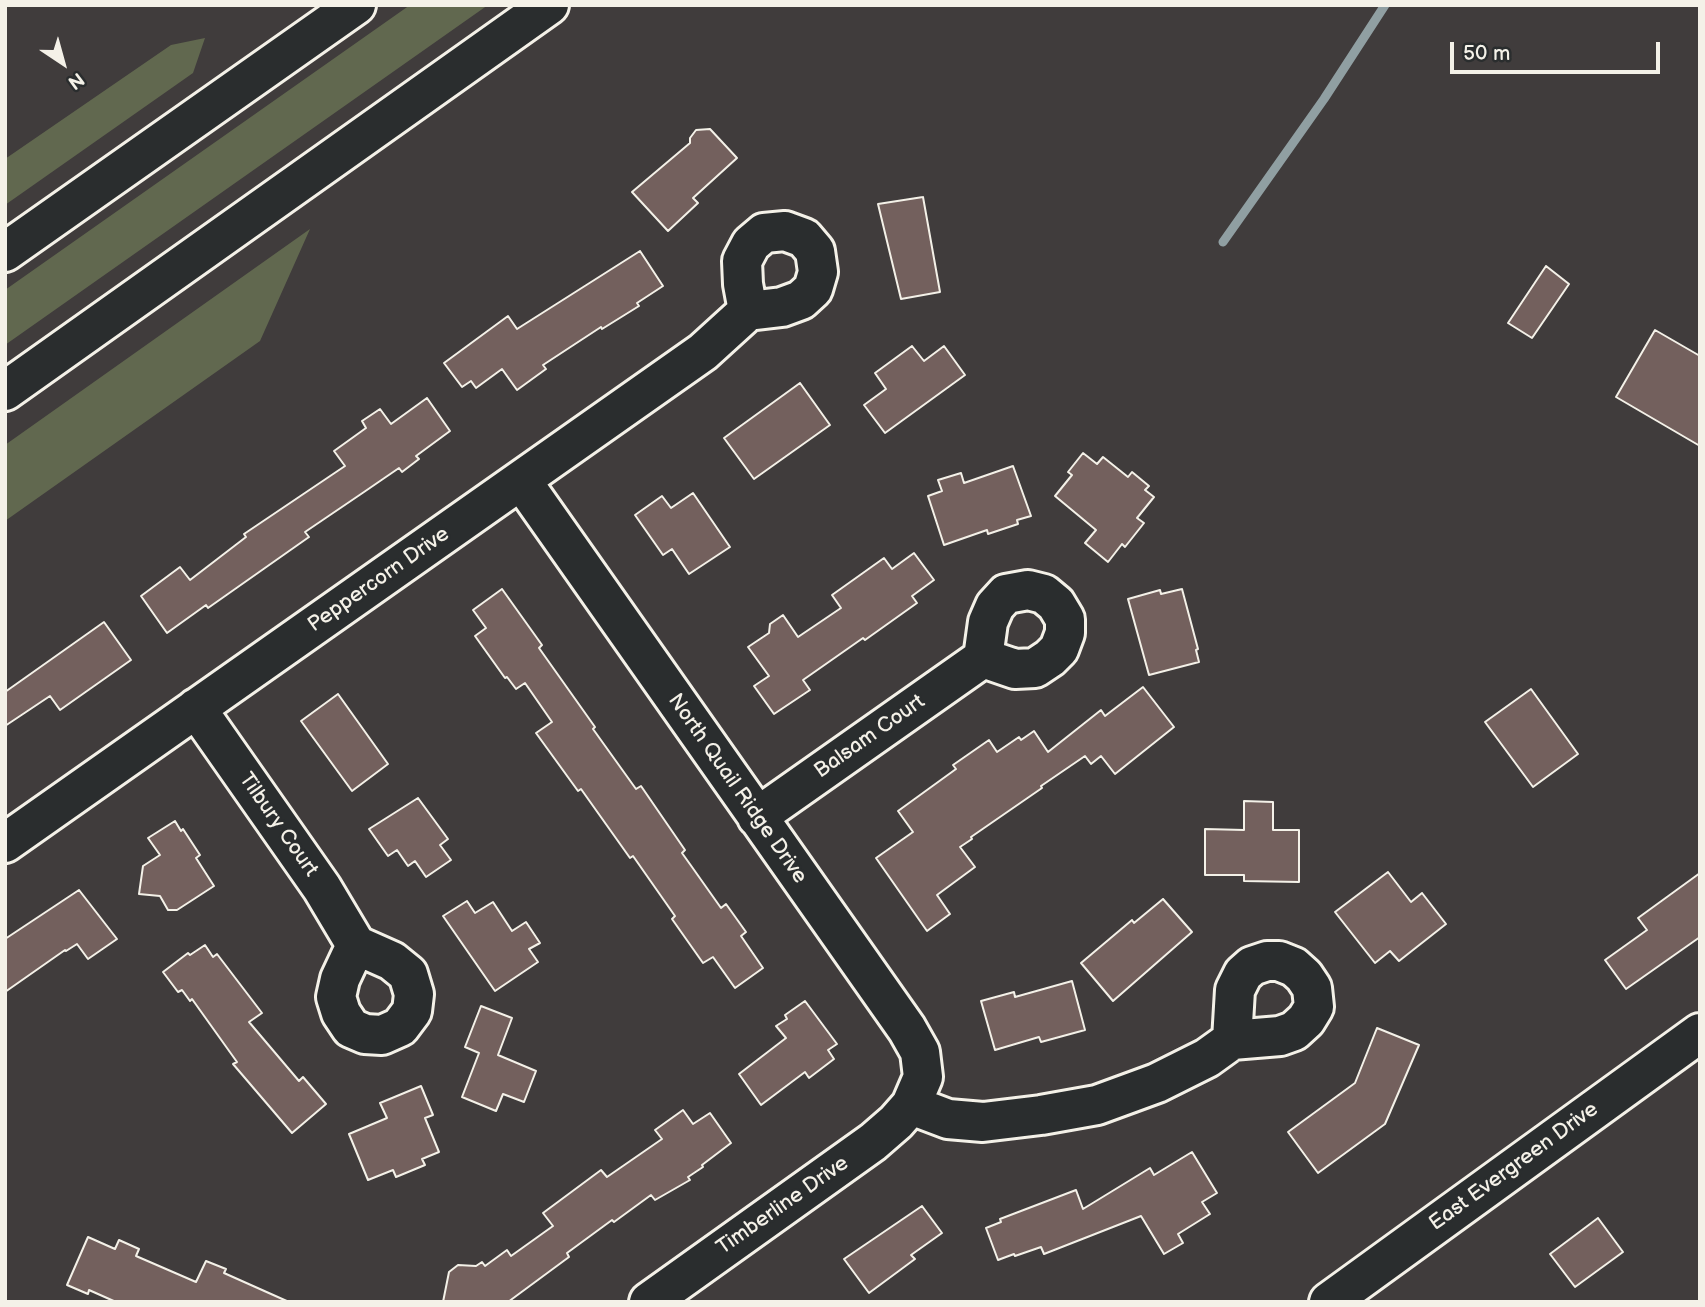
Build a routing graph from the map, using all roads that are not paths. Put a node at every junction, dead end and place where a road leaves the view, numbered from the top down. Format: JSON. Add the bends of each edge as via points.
{"nodes":[{"id":1,"x":356,"y":5,"type":"edge"},
{"id":2,"x":549,"y":5,"type":"edge"},
{"id":3,"x":5,"y":252,"type":"edge"},
{"id":4,"x":748,"y":312,"type":"dead end"},
{"id":5,"x":5,"y":390,"type":"edge"},
{"id":6,"x":521,"y":480,"type":"junction"},
{"id":7,"x":983,"y":658,"type":"dead end"},
{"id":8,"x":196,"y":708,"type":"junction"},
{"id":9,"x":757,"y":817,"type":"junction"},
{"id":10,"x":5,"y":843,"type":"edge"},
{"id":11,"x":356,"y":945,"type":"dead end"},
{"id":12,"x":1700,"y":1033,"type":"edge"},
{"id":13,"x":1232,"y":1040,"type":"dead end"},
{"id":14,"x":911,"y":1105,"type":"junction"},
{"id":15,"x":649,"y":1302,"type":"edge"},
{"id":16,"x":1329,"y":1302,"type":"edge"}],
"edges":[{"from":1,"to":3,"type":"main road"},
{"from":2,"to":5,"type":"main road"},
{"from":4,"to":6,"type":"main road","name":"Peppercorn Drive","via":[[703,352]]},
{"from":6,"to":8,"type":"main road","name":"Peppercorn Drive"},
{"from":6,"to":9,"type":"main road","name":"North Quail Ridge Drive"},
{"from":7,"to":9,"type":"main road","name":"Balsam Court"},
{"from":8,"to":10,"type":"main road","name":"Peppercorn Drive"},
{"from":8,"to":11,"type":"main road","name":"Tilbury Court","via":[[322,888]]},
{"from":9,"to":14,"type":"main road","name":"North Quail Ridge Drive","via":[[920,1052],[923,1077]]},
{"from":12,"to":16,"type":"main road","name":"East Evergreen Drive"},
{"from":13,"to":14,"type":"main road","via":[[1157,1083],[1097,1105],[983,1122],[948,1119]]},
{"from":14,"to":15,"type":"main road","name":"Timberline Drive","via":[[873,1142]]}]}
